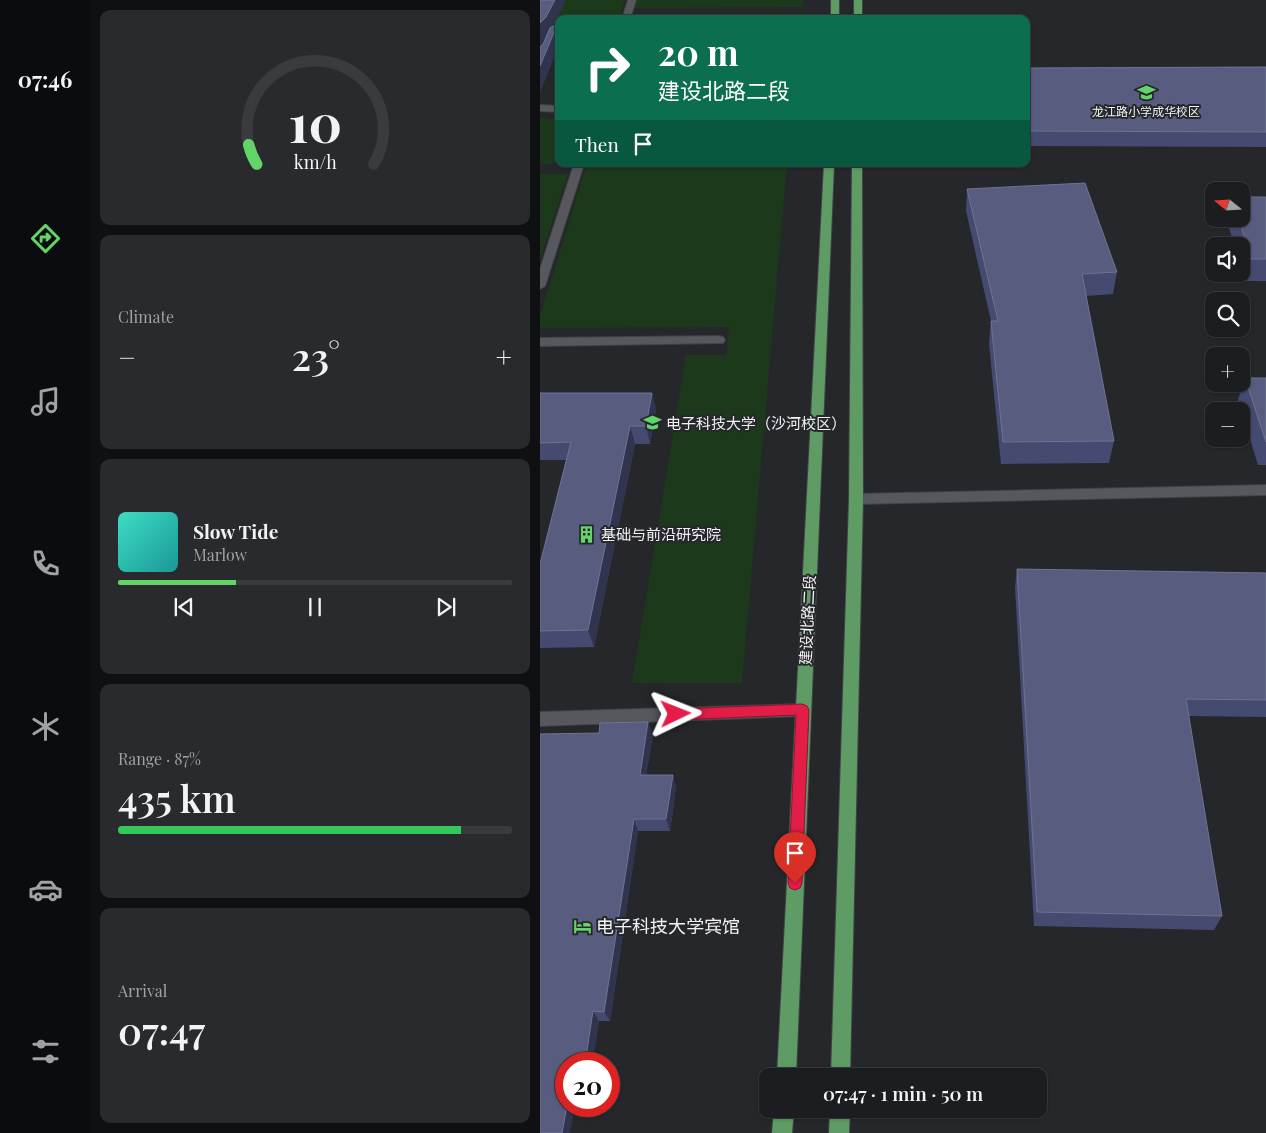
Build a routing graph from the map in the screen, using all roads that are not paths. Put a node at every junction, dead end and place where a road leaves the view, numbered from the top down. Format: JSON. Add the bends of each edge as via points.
{"nodes":[{"id":1,"x":632,"y":0,"type":"edge"},
{"id":2,"x":835,"y":0,"type":"edge"},
{"id":3,"x":858,"y":0,"type":"edge"},
{"id":4,"x":627,"y":15,"type":"edge"},
{"id":5,"x":835,"y":15,"type":"edge"},
{"id":6,"x":858,"y":15,"type":"edge"},
{"id":7,"x":540,"y":108,"type":"edge"},
{"id":8,"x":555,"y":109,"type":"edge"},
{"id":9,"x":578,"y":167,"type":"edge"},
{"id":10,"x":829,"y":167,"type":"edge"},
{"id":11,"x":857,"y":167,"type":"edge"},
{"id":12,"x":540,"y":286,"type":"edge"},
{"id":13,"x":719,"y":340,"type":"dead end"},
{"id":14,"x":540,"y":342,"type":"edge"},
{"id":15,"x":1266,"y":490,"type":"edge"},
{"id":16,"x":856,"y":499,"type":"junction"},
{"id":17,"x":802,"y":710,"type":"junction"},
{"id":18,"x":540,"y":719,"type":"edge"},
{"id":19,"x":786,"y":1068,"type":"edge"},
{"id":20,"x":840,"y":1068,"type":"edge"},
{"id":21,"x":783,"y":1118,"type":"edge"},
{"id":22,"x":840,"y":1118,"type":"edge"},
{"id":23,"x":782,"y":1133,"type":"edge"},
{"id":24,"x":839,"y":1133,"type":"edge"}],
"edges":[{"from":1,"to":4,"type":"street"},
{"from":2,"to":5,"type":"main road"},
{"from":3,"to":6,"type":"main road"},
{"from":7,"to":8,"type":"street"},
{"from":9,"to":12,"type":"street"},
{"from":10,"to":17,"type":"main road","name":"建设北路二段"},
{"from":11,"to":16,"type":"main road"},
{"from":13,"to":14,"type":"lane"},
{"from":15,"to":16,"type":"street"},
{"from":16,"to":20,"type":"main road"},
{"from":17,"to":18,"type":"street"},
{"from":17,"to":19,"type":"main road","name":"建设北路二段"},
{"from":21,"to":23,"type":"main road"},
{"from":22,"to":24,"type":"main road"}]}
